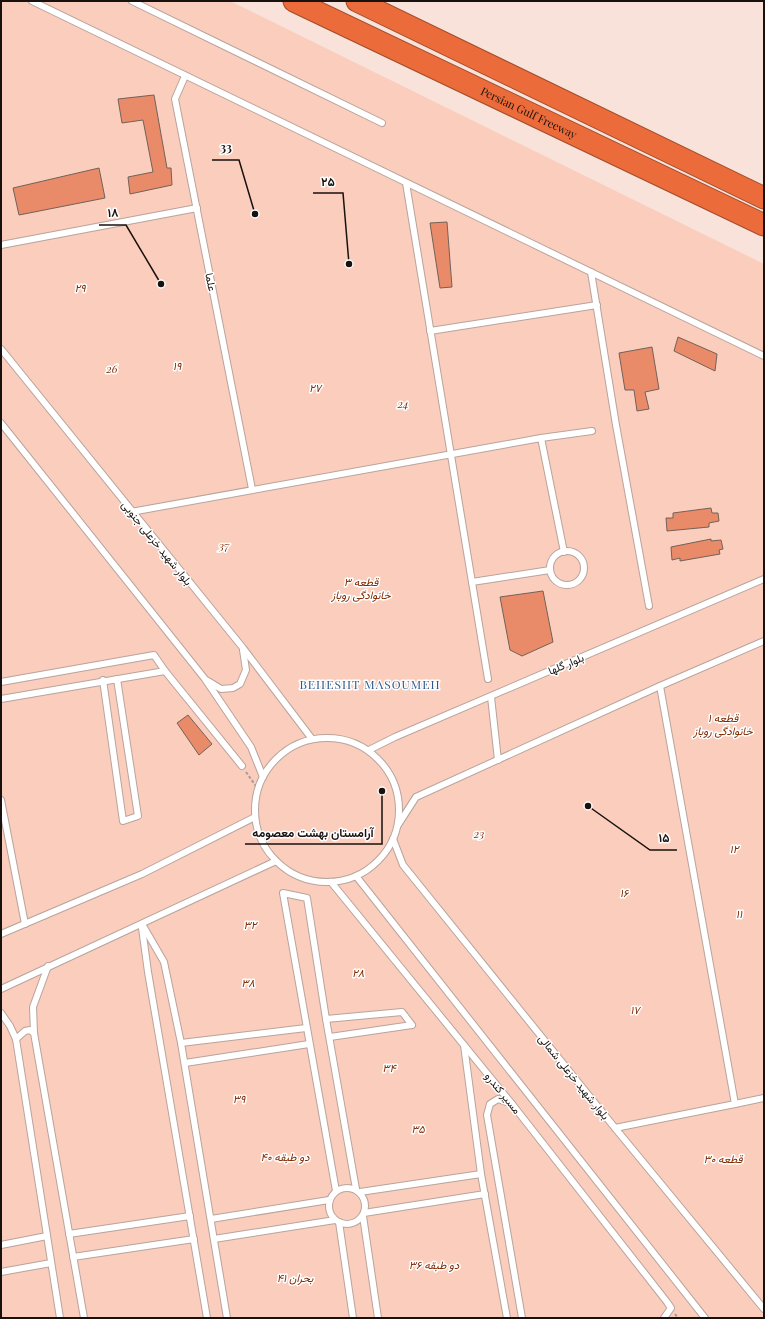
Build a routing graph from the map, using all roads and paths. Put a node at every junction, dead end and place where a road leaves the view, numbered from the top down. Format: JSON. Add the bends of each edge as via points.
{"nodes":[{"id":1,"x":32,"y":1,"type":"edge"},
{"id":2,"x":132,"y":1,"type":"edge"},
{"id":3,"x":294,"y":1,"type":"edge"},
{"id":4,"x":357,"y":1,"type":"edge"},
{"id":5,"x":185,"y":76,"type":"junction"},
{"id":6,"x":382,"y":123,"type":"dead end"},
{"id":7,"x":406,"y":183,"type":"junction"},
{"id":8,"x":764,"y":198,"type":"edge"},
{"id":9,"x":197,"y":208,"type":"junction"},
{"id":10,"x":764,"y":225,"type":"edge"},
{"id":11,"x":1,"y":245,"type":"edge"},
{"id":12,"x":592,"y":272,"type":"junction"},
{"id":13,"x":597,"y":305,"type":"junction"},
{"id":14,"x":430,"y":331,"type":"junction"},
{"id":15,"x":1,"y":349,"type":"edge"},
{"id":16,"x":764,"y":356,"type":"edge"},
{"id":17,"x":1,"y":423,"type":"edge"},
{"id":18,"x":592,"y":431,"type":"dead end"},
{"id":19,"x":542,"y":438,"type":"junction"},
{"id":20,"x":450,"y":454,"type":"junction"},
{"id":21,"x":252,"y":490,"type":"junction"},
{"id":22,"x":131,"y":512,"type":"junction"},
{"id":23,"x":564,"y":552,"type":"junction"},
{"id":24,"x":550,"y":570,"type":"junction"},
{"id":25,"x":764,"y":579,"type":"edge"},
{"id":26,"x":472,"y":582,"type":"junction"},
{"id":27,"x":648,"y":606,"type":"dead end"},
{"id":28,"x":764,"y":640,"type":"edge"},
{"id":29,"x":243,"y":648,"type":"junction"},
{"id":30,"x":165,"y":671,"type":"junction"},
{"id":31,"x":117,"y":679,"type":"junction"},
{"id":32,"x":205,"y":679,"type":"junction"},
{"id":33,"x":488,"y":679,"type":"dead end"},
{"id":34,"x":103,"y":680,"type":"junction"},
{"id":35,"x":1,"y":682,"type":"edge"},
{"id":36,"x":660,"y":686,"type":"junction"},
{"id":37,"x":491,"y":697,"type":"junction"},
{"id":38,"x":1,"y":699,"type":"edge"},
{"id":39,"x":312,"y":739,"type":"junction"},
{"id":40,"x":369,"y":750,"type":"junction"},
{"id":41,"x":498,"y":760,"type":"junction"},
{"id":42,"x":242,"y":766,"type":"joint"},
{"id":43,"x":262,"y":777,"type":"junction"},
{"id":44,"x":258,"y":790,"type":"junction"},
{"id":45,"x":1,"y":800,"type":"edge"},
{"id":46,"x":255,"y":817,"type":"junction"},
{"id":47,"x":397,"y":826,"type":"junction"},
{"id":48,"x":393,"y":839,"type":"junction"},
{"id":49,"x":276,"y":861,"type":"junction"},
{"id":50,"x":356,"y":876,"type":"junction"},
{"id":51,"x":331,"y":882,"type":"junction"},
{"id":52,"x":25,"y":924,"type":"junction"},
{"id":53,"x":142,"y":924,"type":"junction"},
{"id":54,"x":1,"y":934,"type":"edge"},
{"id":55,"x":48,"y":966,"type":"junction"},
{"id":56,"x":1,"y":989,"type":"edge"},
{"id":57,"x":1,"y":1013,"type":"edge"},
{"id":58,"x":326,"y":1019,"type":"junction"},
{"id":59,"x":306,"y":1028,"type":"junction"},
{"id":60,"x":34,"y":1033,"type":"junction"},
{"id":61,"x":330,"y":1037,"type":"junction"},
{"id":62,"x":16,"y":1039,"type":"junction"},
{"id":63,"x":182,"y":1043,"type":"junction"},
{"id":64,"x":309,"y":1044,"type":"junction"},
{"id":65,"x":464,"y":1044,"type":"junction"},
{"id":66,"x":185,"y":1063,"type":"junction"},
{"id":67,"x":764,"y":1098,"type":"edge"},
{"id":68,"x":512,"y":1104,"type":"junction"},
{"id":69,"x":735,"y":1104,"type":"junction"},
{"id":70,"x":615,"y":1128,"type":"junction"},
{"id":71,"x":481,"y":1174,"type":"junction"},
{"id":72,"x":336,"y":1191,"type":"junction"},
{"id":73,"x":358,"y":1191,"type":"junction"},
{"id":74,"x":485,"y":1194,"type":"junction"},
{"id":75,"x":329,"y":1200,"type":"junction"},
{"id":76,"x":364,"y":1214,"type":"junction"},
{"id":77,"x":190,"y":1216,"type":"junction"},
{"id":78,"x":211,"y":1219,"type":"junction"},
{"id":79,"x":337,"y":1221,"type":"junction"},
{"id":80,"x":69,"y":1234,"type":"junction"},
{"id":81,"x":47,"y":1236,"type":"junction"},
{"id":82,"x":194,"y":1239,"type":"junction"},
{"id":83,"x":214,"y":1239,"type":"junction"},
{"id":84,"x":1,"y":1245,"type":"edge"},
{"id":85,"x":73,"y":1257,"type":"junction"},
{"id":86,"x":51,"y":1263,"type":"junction"},
{"id":87,"x":1,"y":1272,"type":"edge"},
{"id":88,"x":764,"y":1309,"type":"edge"},
{"id":89,"x":60,"y":1318,"type":"edge"},
{"id":90,"x":84,"y":1318,"type":"edge"},
{"id":91,"x":207,"y":1318,"type":"edge"},
{"id":92,"x":226,"y":1318,"type":"edge"},
{"id":93,"x":353,"y":1318,"type":"edge"},
{"id":94,"x":378,"y":1318,"type":"edge"},
{"id":95,"x":507,"y":1318,"type":"edge"},
{"id":96,"x":522,"y":1318,"type":"edge"},
{"id":97,"x":664,"y":1318,"type":"edge"},
{"id":98,"x":705,"y":1318,"type":"edge"}],
"edges":[{"from":1,"to":5,"type":"lane"},
{"from":2,"to":6,"type":"lane"},
{"from":3,"to":10,"type":"highway","name":"Persian Gulf Freeway"},
{"from":4,"to":8,"type":"highway"},
{"from":5,"to":7,"type":"lane"},
{"from":5,"to":9,"type":"lane","name":"علما","via":[[175,99]]},
{"from":7,"to":12,"type":"lane"},
{"from":7,"to":14,"type":"lane"},
{"from":9,"to":11,"type":"lane"},
{"from":9,"to":21,"type":"lane","name":"علما"},
{"from":12,"to":13,"type":"lane"},
{"from":12,"to":16,"type":"lane"},
{"from":13,"to":14,"type":"lane"},
{"from":13,"to":27,"type":"lane"},
{"from":14,"to":20,"type":"lane"},
{"from":15,"to":22,"type":"lane","name":"بلوار شهید خزعلی جنوبی"},
{"from":17,"to":32,"type":"lane"},
{"from":18,"to":19,"type":"lane"},
{"from":19,"to":20,"type":"lane"},
{"from":19,"to":23,"type":"lane"},
{"from":20,"to":21,"type":"lane"},
{"from":20,"to":26,"type":"lane"},
{"from":21,"to":22,"type":"lane"},
{"from":22,"to":29,"type":"lane","name":"بلوار شهید خزعلی جنوبی"},
{"from":23,"to":24,"type":"lane","via":[[554,557]]},
{"from":23,"to":24,"type":"lane","via":[[574,553],[582,561],[584,572],[578,581],[568,586],[562,585],[553,579]]},
{"from":24,"to":26,"type":"lane"},
{"from":25,"to":37,"type":"lane","name":"بلوار گلها"},
{"from":26,"to":33,"type":"lane"},
{"from":28,"to":36,"type":"lane"},
{"from":29,"to":32,"type":"lane","via":[[246,670],[240,684],[221,689]]},
{"from":29,"to":39,"type":"lane","name":"بلوار شهید خزعلی جنوبی"},
{"from":30,"to":31,"type":"lane"},
{"from":30,"to":35,"type":"lane","via":[[154,655]]},
{"from":30,"to":42,"type":"lane"},
{"from":31,"to":34,"type":"lane"},
{"from":31,"to":34,"type":"lane","via":[[138,816],[122,820]]},
{"from":32,"to":43,"type":"lane","via":[[252,747]]},
{"from":34,"to":38,"type":"lane"},
{"from":36,"to":41,"type":"lane"},
{"from":36,"to":69,"type":"lane"},
{"from":37,"to":40,"type":"lane","name":"بلوار گلها"},
{"from":37,"to":41,"type":"lane"},
{"from":39,"to":40,"type":"lane","via":[[332,737],[351,741]]},
{"from":39,"to":43,"type":"lane","via":[[292,746],[275,759]]},
{"from":40,"to":47,"type":"lane","via":[[388,771],[398,798]]},
{"from":41,"to":47,"type":"lane","via":[[416,797]]},
{"from":42,"to":44,"type":"path"},
{"from":43,"to":44,"type":"lane"},
{"from":44,"to":46,"type":"lane"},
{"from":45,"to":52,"type":"lane"},
{"from":46,"to":49,"type":"lane","via":[[258,833]]},
{"from":46,"to":52,"type":"lane","via":[[142,874]]},
{"from":47,"to":48,"type":"lane"},
{"from":48,"to":50,"type":"lane","via":[[384,854],[371,867]]},
{"from":48,"to":70,"type":"lane","name":"بلوار شهید خزعلی شمالی","via":[[403,865]]},
{"from":49,"to":51,"type":"lane","via":[[295,875],[319,882]]},
{"from":49,"to":53,"type":"lane"},
{"from":50,"to":51,"type":"lane"},
{"from":50,"to":98,"type":"lane"},
{"from":51,"to":65,"type":"lane","name":"مسیر کندرو"},
{"from":52,"to":54,"type":"lane"},
{"from":53,"to":55,"type":"lane"},
{"from":53,"to":63,"type":"lane","via":[[164,962]]},
{"from":53,"to":77,"type":"lane"},
{"from":55,"to":56,"type":"lane"},
{"from":55,"to":60,"type":"lane","via":[[33,1007]]},
{"from":57,"to":62,"type":"lane"},
{"from":58,"to":59,"type":"lane","via":[[307,898],[283,892]]},
{"from":58,"to":61,"type":"lane"},
{"from":58,"to":61,"type":"lane","via":[[402,1012],[412,1025]]},
{"from":59,"to":63,"type":"lane"},
{"from":59,"to":64,"type":"lane"},
{"from":60,"to":62,"type":"lane","via":[[30,1030],[25,1031]]},
{"from":60,"to":80,"type":"lane"},
{"from":61,"to":73,"type":"lane"},
{"from":62,"to":81,"type":"lane"},
{"from":63,"to":66,"type":"lane"},
{"from":64,"to":66,"type":"lane"},
{"from":64,"to":72,"type":"lane"},
{"from":65,"to":68,"type":"lane","name":"مسیر کندرو"},
{"from":65,"to":71,"type":"lane"},
{"from":66,"to":78,"type":"lane"},
{"from":67,"to":69,"type":"lane"},
{"from":68,"to":96,"type":"lane","via":[[498,1100],[490,1104],[487,1115]]},
{"from":68,"to":97,"type":"lane","name":"مسیر کندرو","via":[[671,1308]]},
{"from":69,"to":70,"type":"lane"},
{"from":70,"to":88,"type":"lane","name":"بلوار شهید خزعلی شمالی"},
{"from":71,"to":73,"type":"lane"},
{"from":71,"to":74,"type":"lane"},
{"from":72,"to":73,"type":"lane","via":[[349,1187]]},
{"from":72,"to":75,"type":"lane"},
{"from":73,"to":76,"type":"lane","via":[[364,1198]]},
{"from":74,"to":76,"type":"lane"},
{"from":74,"to":95,"type":"lane"},
{"from":75,"to":78,"type":"lane"},
{"from":75,"to":79,"type":"lane","via":[[329,1211]]},
{"from":76,"to":79,"type":"lane","via":[[356,1222],[348,1224]]},
{"from":76,"to":94,"type":"lane"},
{"from":77,"to":80,"type":"lane"},
{"from":77,"to":82,"type":"lane"},
{"from":78,"to":83,"type":"lane"},
{"from":79,"to":83,"type":"lane"},
{"from":79,"to":93,"type":"lane"},
{"from":80,"to":85,"type":"lane"},
{"from":81,"to":84,"type":"lane"},
{"from":81,"to":86,"type":"lane"},
{"from":82,"to":85,"type":"lane"},
{"from":82,"to":91,"type":"lane"},
{"from":83,"to":92,"type":"lane"},
{"from":85,"to":90,"type":"lane"},
{"from":86,"to":87,"type":"lane"},
{"from":86,"to":89,"type":"lane"}]}
